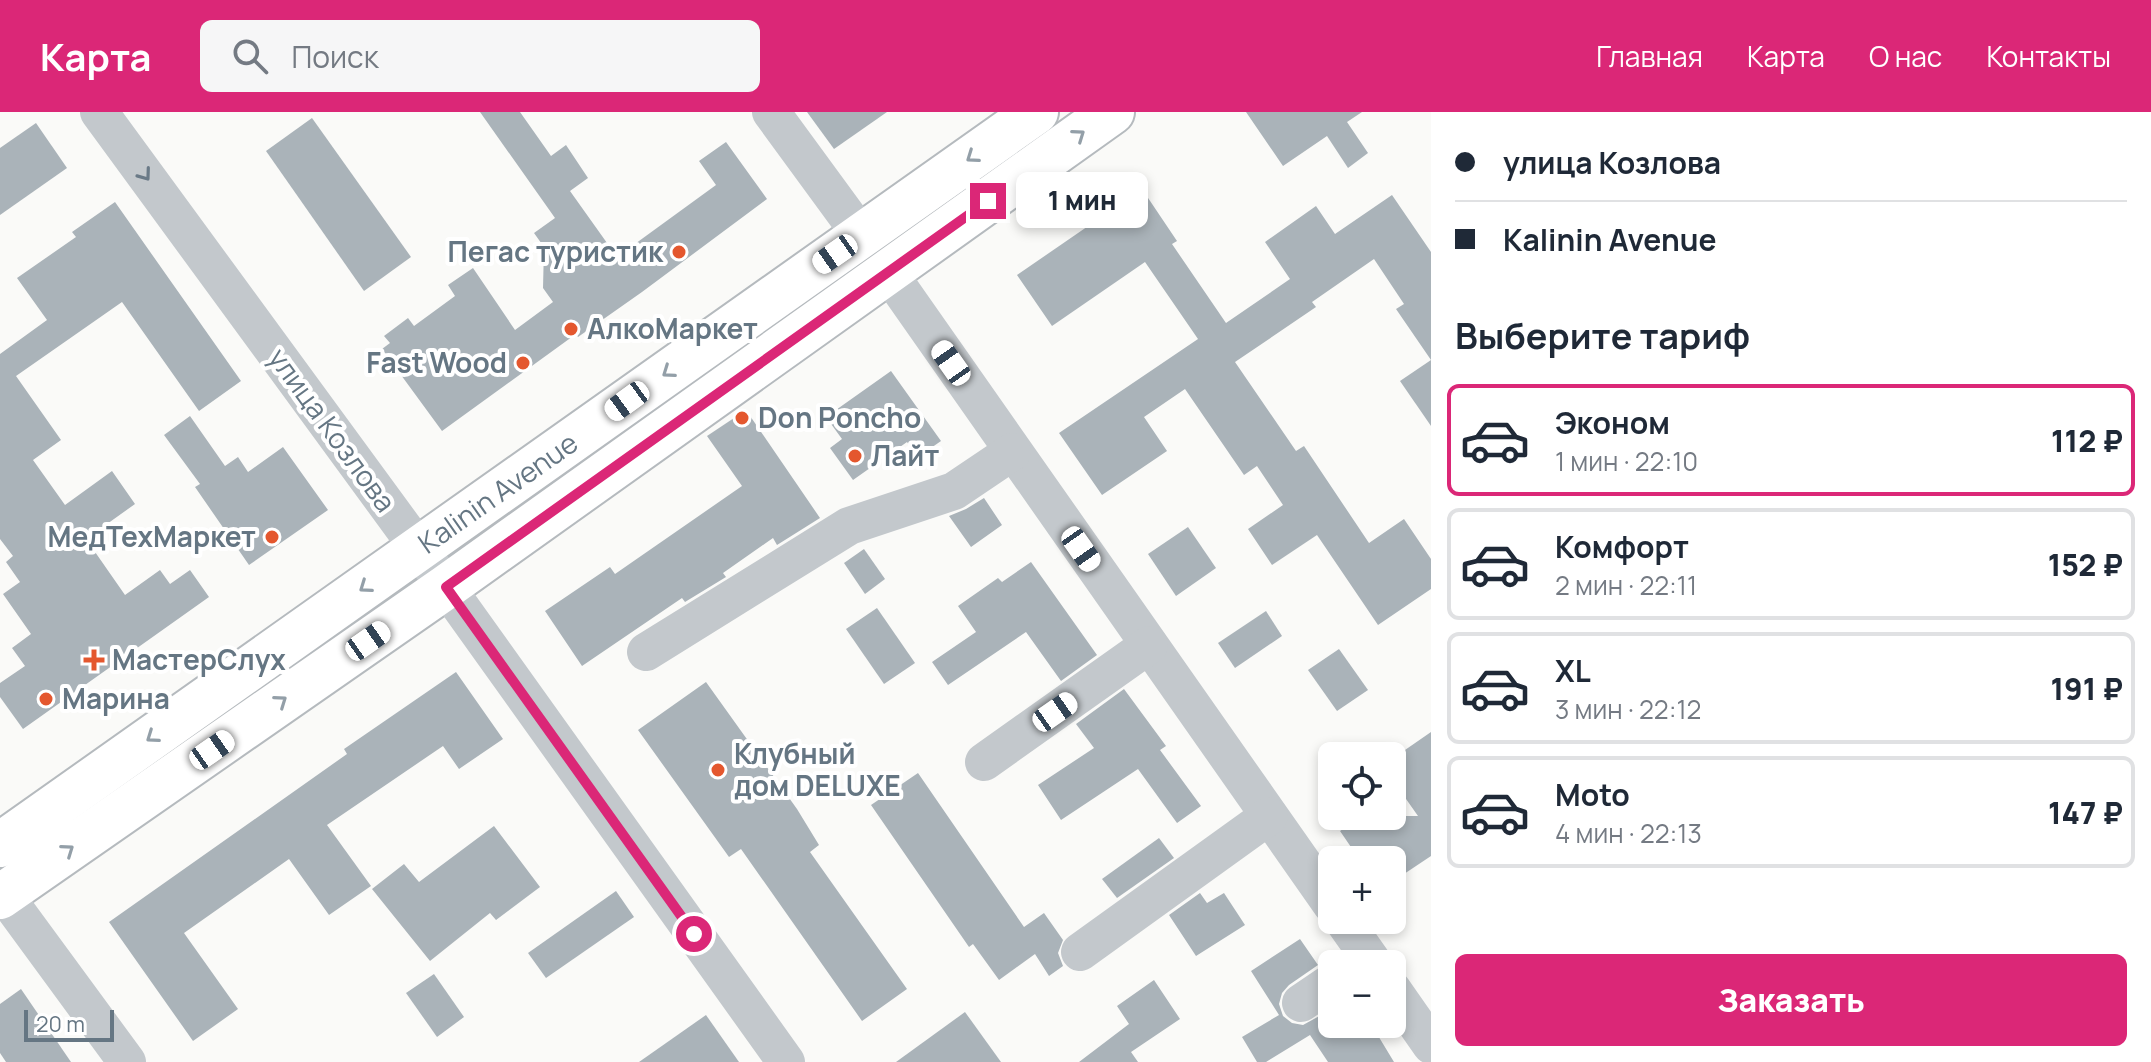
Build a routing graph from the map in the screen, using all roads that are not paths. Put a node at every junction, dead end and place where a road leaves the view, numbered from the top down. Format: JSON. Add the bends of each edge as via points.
{"nodes":[{"id":1,"x":99,"y":112,"type":"edge"},
{"id":2,"x":771,"y":112,"type":"edge"},
{"id":3,"x":1036,"y":112,"type":"edge"},
{"id":4,"x":1112,"y":112,"type":"edge"},
{"id":5,"x":861,"y":235,"type":"junction"},
{"id":6,"x":888,"y":272,"type":"junction"},
{"id":7,"x":1012,"y":452,"type":"junction"},
{"id":8,"x":419,"y":549,"type":"junction"},
{"id":9,"x":446,"y":587,"type":"junction"},
{"id":10,"x":1149,"y":645,"type":"junction"},
{"id":11,"x":646,"y":652,"type":"dead end"},
{"id":12,"x":984,"y":762,"type":"dead end"},
{"id":13,"x":1269,"y":816,"type":"junction"},
{"id":14,"x":0,"y":845,"type":"edge"},
{"id":15,"x":1318,"y":885,"type":"edge"},
{"id":16,"x":1,"y":894,"type":"edge"},
{"id":17,"x":1080,"y":952,"type":"dead end"},
{"id":18,"x":1318,"y":991,"type":"edge"},
{"id":19,"x":1301,"y":1003,"type":"dead end"},
{"id":20,"x":1406,"y":1009,"type":"edge"},
{"id":21,"x":1431,"y":1045,"type":"edge"},
{"id":22,"x":127,"y":1062,"type":"edge"},
{"id":23,"x":786,"y":1062,"type":"edge"}],
"edges":[{"from":1,"to":8,"type":"street","name":"улица Козлова","one_way":true},
{"from":2,"to":5,"type":"street"},
{"from":3,"to":5,"type":"main road","name":"Kalinin Avenue","one_way":true},
{"from":6,"to":4,"type":"main road","name":"Kalinin Avenue","one_way":true},
{"from":5,"to":8,"type":"main road","name":"Kalinin Avenue","one_way":true},
{"from":6,"to":7,"type":"street"},
{"from":6,"to":9,"type":"main road","name":"Kalinin Avenue"},
{"from":7,"to":10,"type":"street"},
{"from":7,"to":11,"type":"street","via":[[954,491],[849,526]]},
{"from":8,"to":9,"type":"street","name":"улица Козлова"},
{"from":8,"to":14,"type":"main road","name":"Kalinin Avenue","one_way":true},
{"from":16,"to":9,"type":"main road","name":"Kalinin Avenue","one_way":true},
{"from":9,"to":23,"type":"street","name":"улица Козлова"},
{"from":10,"to":12,"type":"street"},
{"from":10,"to":13,"type":"street"},
{"from":13,"to":15,"type":"street"},
{"from":13,"to":17,"type":"street"},
{"from":16,"to":22,"type":"street"},
{"from":18,"to":19,"type":"street"},
{"from":20,"to":21,"type":"street"}]}
